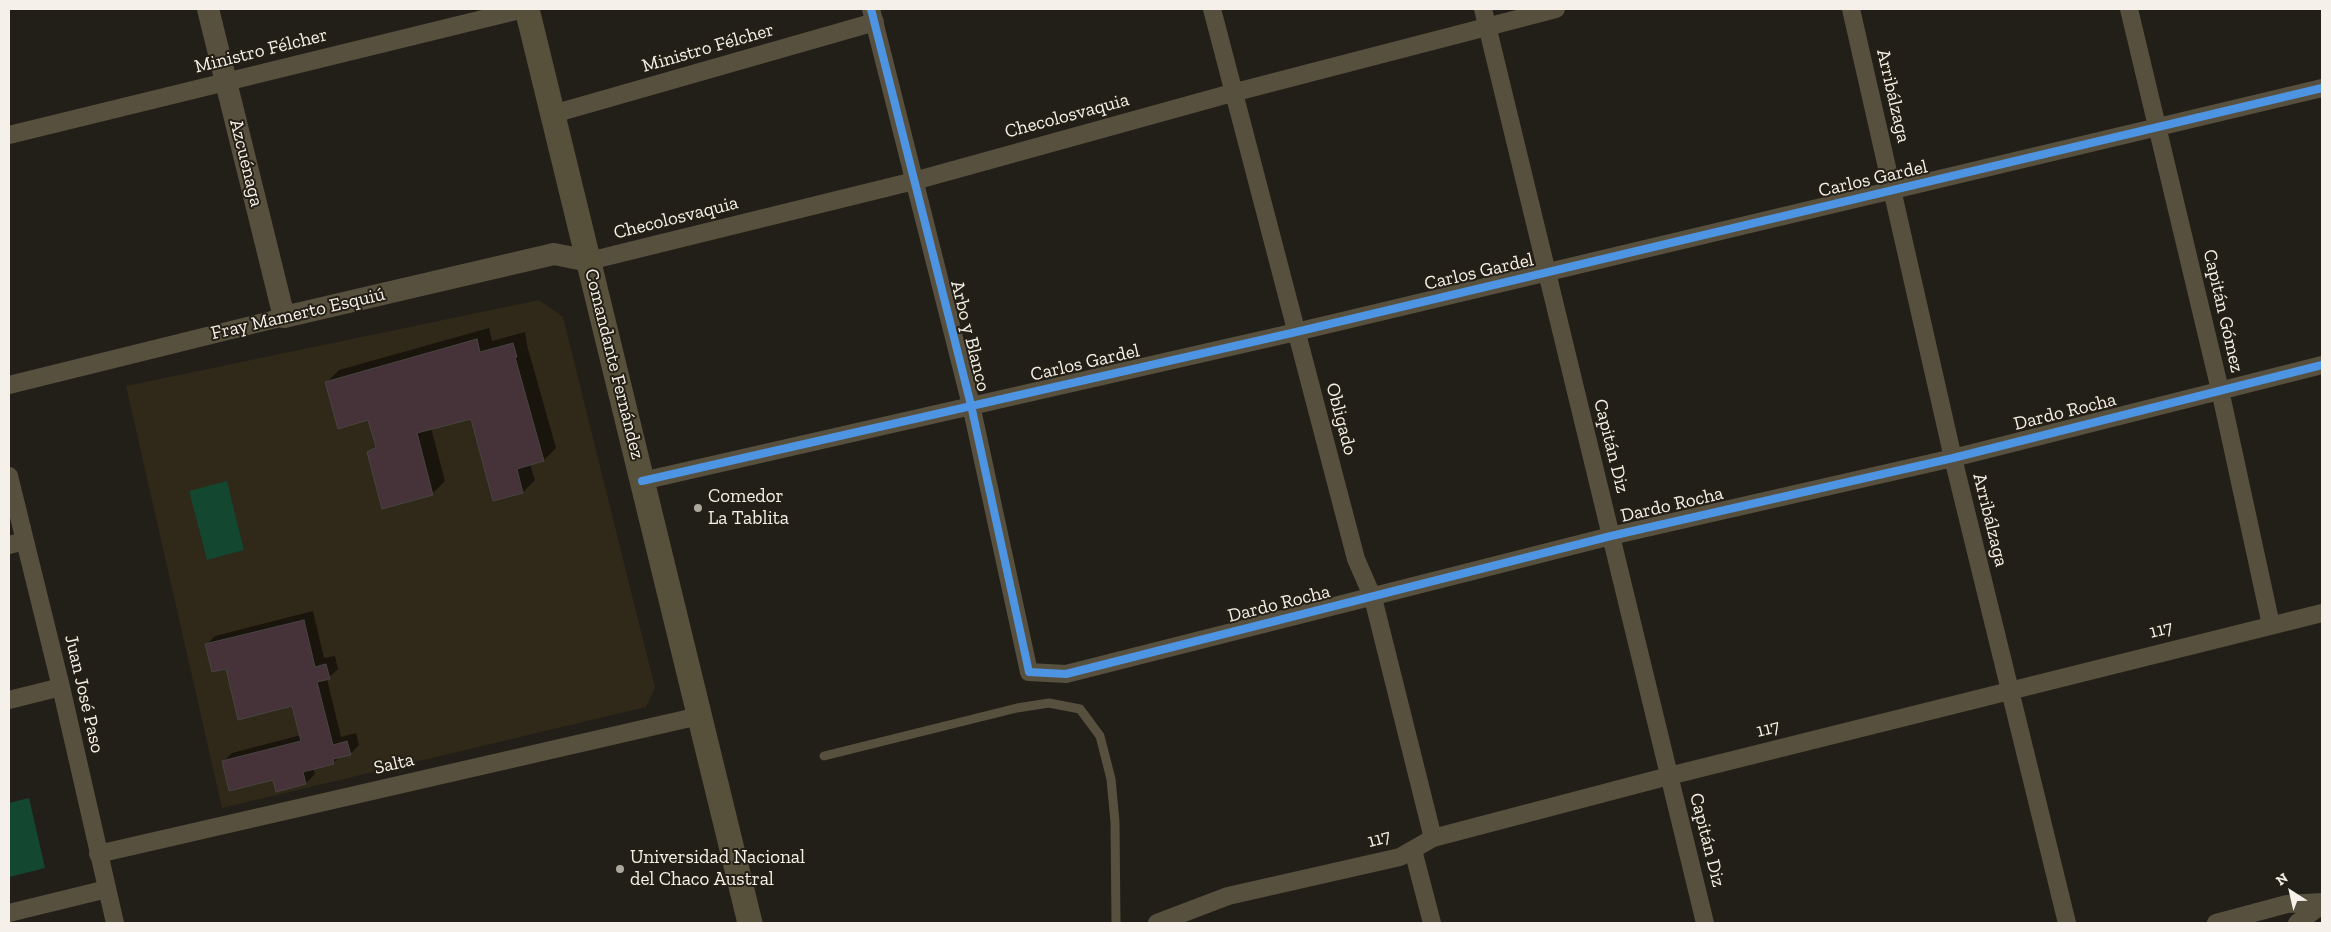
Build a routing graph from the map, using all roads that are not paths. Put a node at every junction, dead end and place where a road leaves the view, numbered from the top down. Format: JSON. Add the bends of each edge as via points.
{"nodes":[{"id":1,"x":208,"y":9,"type":"edge"},
{"id":2,"x":526,"y":9,"type":"edge"},
{"id":3,"x":1212,"y":9,"type":"edge"},
{"id":4,"x":1483,"y":9,"type":"edge"},
{"id":5,"x":1556,"y":9,"type":"edge"},
{"id":6,"x":1851,"y":9,"type":"edge"},
{"id":7,"x":2129,"y":9,"type":"edge"},
{"id":8,"x":873,"y":16,"type":"edge"},
{"id":9,"x":1488,"y":26,"type":"junction"},
{"id":10,"x":226,"y":81,"type":"junction"},
{"id":11,"x":2322,"y":88,"type":"edge"},
{"id":12,"x":1232,"y":93,"type":"junction"},
{"id":13,"x":553,"y":114,"type":"junction"},
{"id":14,"x":2159,"y":128,"type":"junction"},
{"id":15,"x":9,"y":135,"type":"edge"},
{"id":16,"x":914,"y":181,"type":"junction"},
{"id":17,"x":1893,"y":191,"type":"junction"},
{"id":18,"x":589,"y":261,"type":"junction"},
{"id":19,"x":1547,"y":272,"type":"junction"},
{"id":20,"x":284,"y":317,"type":"junction"},
{"id":21,"x":1296,"y":332,"type":"junction"},
{"id":22,"x":2322,"y":366,"type":"edge"},
{"id":23,"x":9,"y":385,"type":"edge"},
{"id":24,"x":2220,"y":390,"type":"junction"},
{"id":25,"x":971,"y":405,"type":"junction"},
{"id":26,"x":1953,"y":458,"type":"junction"},
{"id":27,"x":9,"y":476,"type":"edge"},
{"id":28,"x":642,"y":481,"type":"junction"},
{"id":29,"x":1611,"y":536,"type":"junction"},
{"id":30,"x":17,"y":543,"type":"edge"},
{"id":31,"x":1373,"y":598,"type":"junction"},
{"id":32,"x":2322,"y":613,"type":"edge"},
{"id":33,"x":2271,"y":624,"type":"junction"},
{"id":34,"x":1028,"y":672,"type":"joint"},
{"id":35,"x":61,"y":687,"type":"junction"},
{"id":36,"x":2010,"y":690,"type":"junction"},
{"id":37,"x":9,"y":700,"type":"edge"},
{"id":38,"x":699,"y":716,"type":"junction"},
{"id":39,"x":824,"y":756,"type":"dead end"},
{"id":40,"x":1669,"y":776,"type":"junction"},
{"id":41,"x":1433,"y":838,"type":"junction"},
{"id":42,"x":1413,"y":850,"type":"junction"},
{"id":43,"x":98,"y":854,"type":"junction"},
{"id":44,"x":107,"y":889,"type":"junction"},
{"id":45,"x":2322,"y":904,"type":"edge"},
{"id":46,"x":9,"y":913,"type":"edge"},
{"id":47,"x":115,"y":923,"type":"edge"},
{"id":48,"x":750,"y":923,"type":"edge"},
{"id":49,"x":1116,"y":923,"type":"edge"},
{"id":50,"x":1157,"y":923,"type":"edge"},
{"id":51,"x":1432,"y":923,"type":"edge"},
{"id":52,"x":1705,"y":923,"type":"edge"},
{"id":53,"x":2067,"y":923,"type":"edge"},
{"id":54,"x":2216,"y":923,"type":"edge"},
{"id":55,"x":2297,"y":923,"type":"edge"}],
"edges":[{"from":1,"to":10,"type":"street","name":"Azcuénaga"},
{"from":2,"to":10,"type":"street","name":"Ministro Félcher"},
{"from":2,"to":13,"type":"main road","name":"Comandante Fernández"},
{"from":3,"to":12,"type":"street","name":"Obligado"},
{"from":4,"to":9,"type":"street","name":"Capitán Diz"},
{"from":5,"to":9,"type":"street","name":"Checolosvaquia"},
{"from":6,"to":17,"type":"street","name":"Arribálzaga"},
{"from":7,"to":14,"type":"street","name":"Capitán Gómez"},
{"from":8,"to":13,"type":"street","name":"Ministro Félcher"},
{"from":8,"to":16,"type":"street","name":"Arbo y Blanco"},
{"from":9,"to":12,"type":"street","name":"Checolosvaquia"},
{"from":9,"to":19,"type":"street","name":"Capitán Diz"},
{"from":10,"to":15,"type":"street","name":"Ministro Félcher"},
{"from":10,"to":20,"type":"street","name":"Azcuénaga"},
{"from":11,"to":14,"type":"street","name":"Carlos Gardel"},
{"from":12,"to":16,"type":"street","name":"Checolosvaquia"},
{"from":12,"to":21,"type":"street","name":"Obligado"},
{"from":13,"to":18,"type":"main road","name":"Comandante Fernández"},
{"from":14,"to":17,"type":"street","name":"Carlos Gardel"},
{"from":14,"to":24,"type":"street","name":"Capitán Gómez"},
{"from":16,"to":18,"type":"street","name":"Checolosvaquia"},
{"from":16,"to":25,"type":"street","name":"Arbo y Blanco"},
{"from":17,"to":19,"type":"street","name":"Carlos Gardel"},
{"from":17,"to":26,"type":"street","name":"Arribálzaga"},
{"from":18,"to":20,"type":"street","name":"Fray Mamerto Esquiú","via":[[554,254]]},
{"from":18,"to":28,"type":"main road","name":"Comandante Fernández"},
{"from":19,"to":21,"type":"street","name":"Carlos Gardel"},
{"from":19,"to":29,"type":"street","name":"Capitán Diz"},
{"from":20,"to":23,"type":"street","name":"Fray Mamerto Esquiú"},
{"from":21,"to":25,"type":"street","name":"Carlos Gardel"},
{"from":21,"to":31,"type":"street","name":"Obligado","via":[[1356,559]]},
{"from":22,"to":24,"type":"street","name":"Dardo Rocha"},
{"from":24,"to":26,"type":"street","name":"Dardo Rocha"},
{"from":24,"to":33,"type":"street","name":"Capitán Gómez"},
{"from":25,"to":28,"type":"street","name":"Carlos Gardel"},
{"from":25,"to":34,"type":"street","name":"Arbo y Blanco"},
{"from":26,"to":29,"type":"street","name":"Dardo Rocha"},
{"from":26,"to":36,"type":"street","name":"Arribálzaga"},
{"from":27,"to":30,"type":"street","name":"Juan José Paso"},
{"from":28,"to":38,"type":"main road","name":"Comandante Fernández"},
{"from":29,"to":31,"type":"street","name":"Dardo Rocha"},
{"from":29,"to":40,"type":"street","name":"Capitán Diz"},
{"from":30,"to":35,"type":"street","name":"Juan José Paso"},
{"from":31,"to":34,"type":"street","name":"Dardo Rocha","via":[[1066,674]]},
{"from":31,"to":41,"type":"street","name":"Obligado"},
{"from":32,"to":33,"type":"street","name":"117"},
{"from":33,"to":36,"type":"street","name":"117"},
{"from":35,"to":37,"type":"street"},
{"from":35,"to":43,"type":"street","name":"Juan José Paso"},
{"from":36,"to":40,"type":"street","name":"117"},
{"from":36,"to":53,"type":"street","name":"Arribálzaga"},
{"from":38,"to":43,"type":"street","name":"Salta"},
{"from":38,"to":48,"type":"main road","name":"Comandante Fernández"},
{"from":39,"to":49,"type":"lane","via":[[1017,708],[1049,703],[1080,709],[1100,736],[1111,779],[1115,822]]},
{"from":40,"to":41,"type":"street","name":"117"},
{"from":40,"to":52,"type":"street","name":"Capitán Diz"},
{"from":41,"to":42,"type":"street","name":"117"},
{"from":42,"to":50,"type":"street","name":"117","via":[[1400,857],[1228,896]]},
{"from":42,"to":51,"type":"street"},
{"from":43,"to":44,"type":"street","name":"Juan José Paso"},
{"from":44,"to":46,"type":"street"},
{"from":44,"to":47,"type":"street","name":"Juan José Paso"},
{"from":45,"to":54,"type":"street","via":[[2287,904]]},
{"from":45,"to":55,"type":"street"}]}
